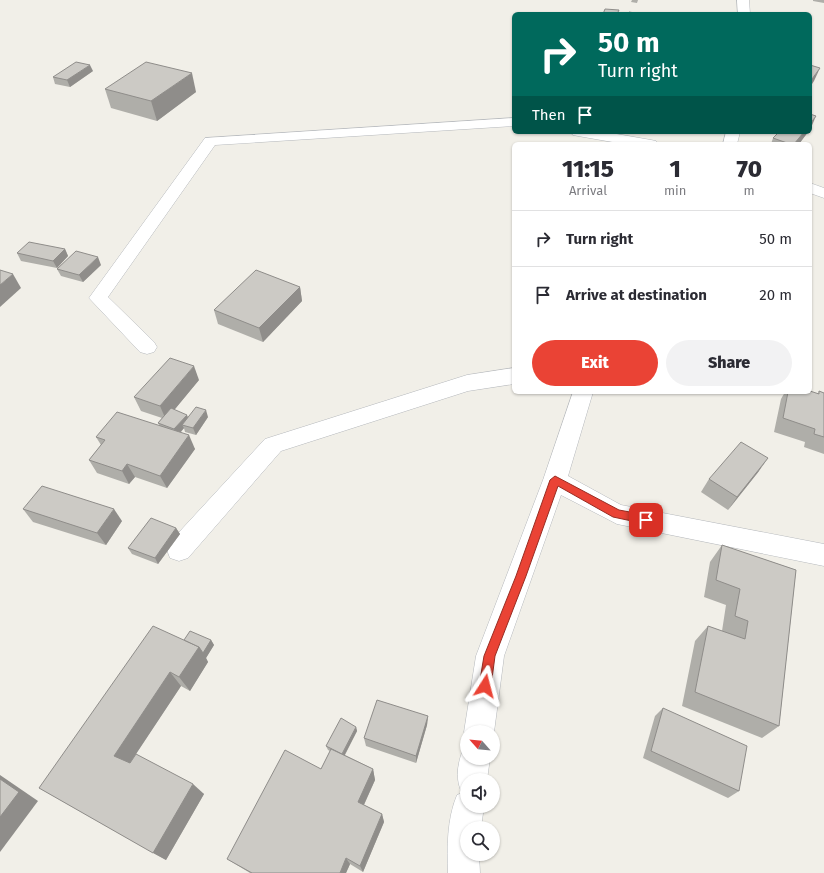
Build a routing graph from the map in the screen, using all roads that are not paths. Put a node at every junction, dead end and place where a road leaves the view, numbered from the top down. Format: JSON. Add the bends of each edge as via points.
{"nodes":[{"id":1,"x":743,"y":0,"type":"edge"},
{"id":2,"x":744,"y":12,"type":"edge"},
{"id":3,"x":512,"y":122,"type":"edge"},
{"id":4,"x":590,"y":134,"type":"edge"},
{"id":5,"x":639,"y":142,"type":"edge"},
{"id":6,"x":812,"y":189,"type":"edge"},
{"id":7,"x":824,"y":193,"type":"edge"},
{"id":8,"x":147,"y":347,"type":"dead end"},
{"id":9,"x":512,"y":376,"type":"edge"},
{"id":10,"x":582,"y":394,"type":"edge"},
{"id":11,"x":555,"y":480,"type":"junction"},
{"id":12,"x":179,"y":550,"type":"dead end"},
{"id":13,"x":824,"y":555,"type":"edge"},
{"id":14,"x":480,"y":725,"type":"edge"},
{"id":15,"x":467,"y":813,"type":"edge"},
{"id":16,"x":464,"y":873,"type":"edge"}],
"edges":[{"from":1,"to":2,"type":"street"},
{"from":3,"to":8,"type":"street","via":[[210,141],[98,298]]},
{"from":4,"to":5,"type":"street"},
{"from":6,"to":7,"type":"street"},
{"from":9,"to":12,"type":"street","via":[[467,383],[273,445]]},
{"from":10,"to":11,"type":"street"},
{"from":11,"to":13,"type":"street","via":[[617,514]]},
{"from":11,"to":14,"type":"street","via":[[490,656]]},
{"from":15,"to":16,"type":"street","via":[[463,844]]}]}
